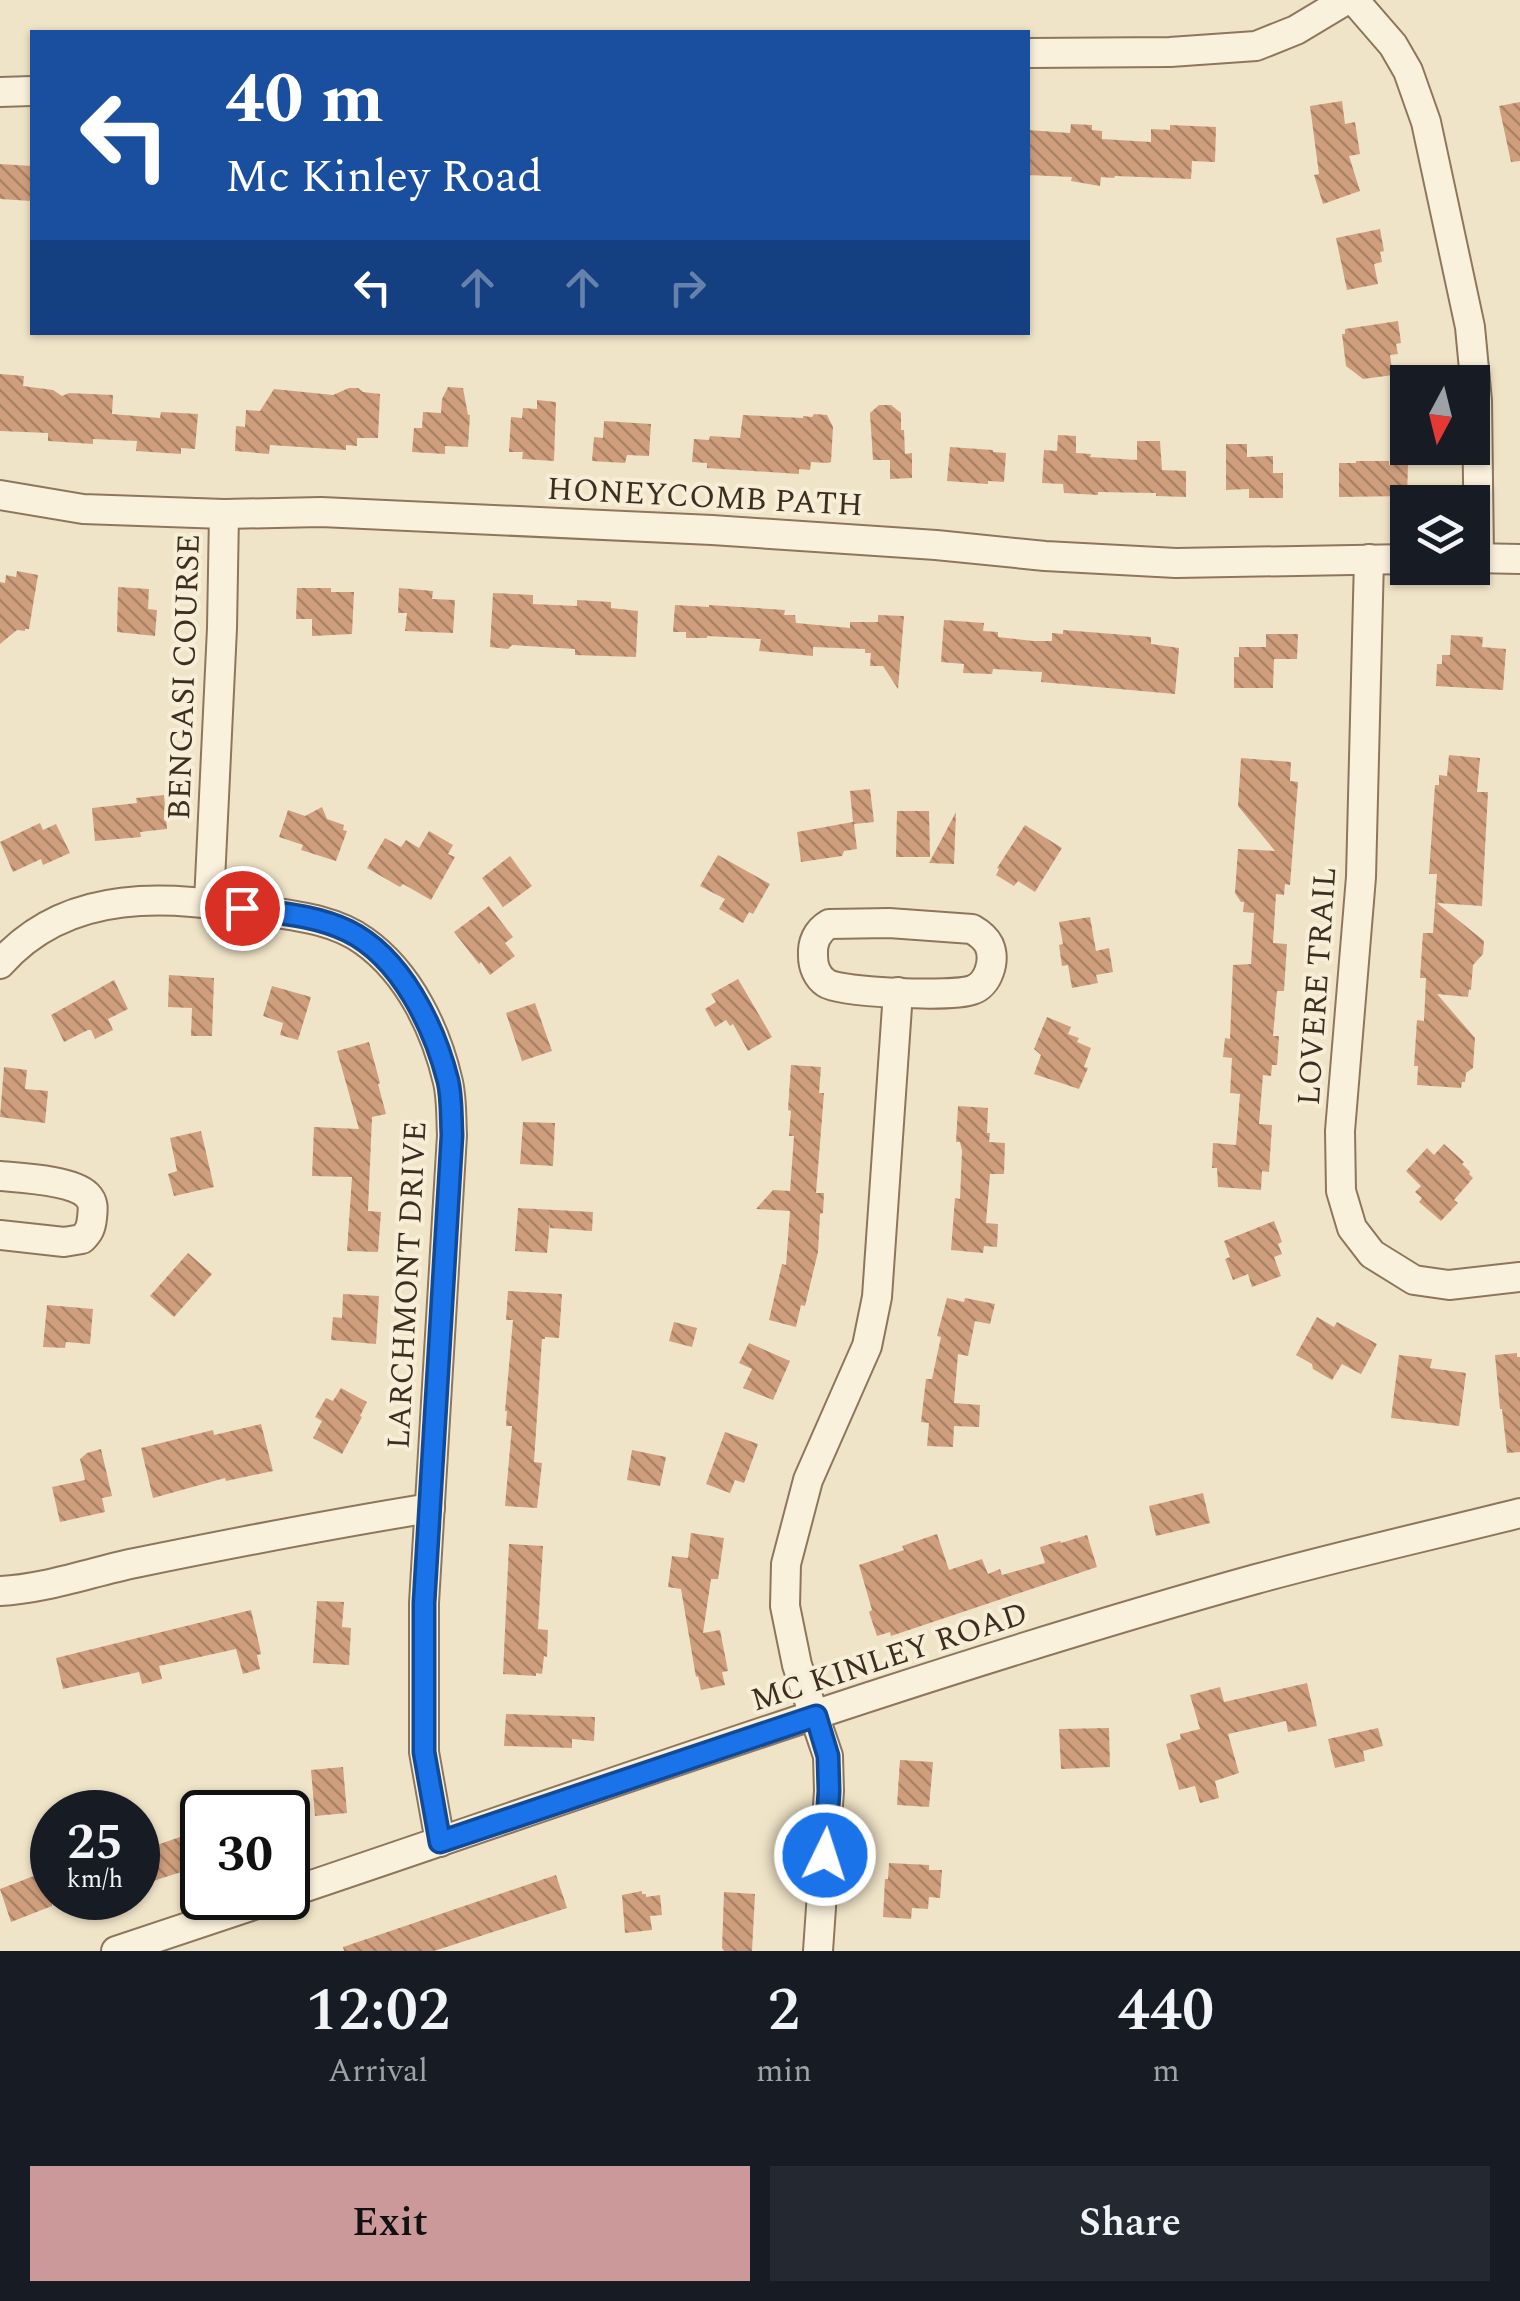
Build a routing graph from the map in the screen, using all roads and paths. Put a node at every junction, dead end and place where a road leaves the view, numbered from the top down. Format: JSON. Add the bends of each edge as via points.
{"nodes":[{"id":1,"x":1346,"y":0,"type":"edge"},
{"id":2,"x":1354,"y":0,"type":"edge"},
{"id":3,"x":1030,"y":52,"type":"edge"},
{"id":4,"x":30,"y":91,"type":"edge"},
{"id":5,"x":0,"y":92,"type":"edge"},
{"id":6,"x":1476,"y":485,"type":"edge"},
{"id":7,"x":0,"y":496,"type":"edge"},
{"id":8,"x":224,"y":514,"type":"junction"},
{"id":9,"x":1490,"y":558,"type":"edge"},
{"id":10,"x":1369,"y":559,"type":"junction"},
{"id":11,"x":1390,"y":559,"type":"edge"},
{"id":12,"x":1520,"y":559,"type":"edge"},
{"id":13,"x":208,"y":902,"type":"junction"},
{"id":14,"x":0,"y":964,"type":"edge"},
{"id":15,"x":898,"y":992,"type":"junction"},
{"id":16,"x":0,"y":1176,"type":"edge"},
{"id":17,"x":0,"y":1235,"type":"edge"},
{"id":18,"x":1520,"y":1277,"type":"edge"},
{"id":19,"x":430,"y":1508,"type":"junction"},
{"id":20,"x":1520,"y":1513,"type":"edge"},
{"id":21,"x":0,"y":1591,"type":"edge"},
{"id":22,"x":816,"y":1716,"type":"junction"},
{"id":23,"x":440,"y":1842,"type":"junction"},
{"id":24,"x":310,"y":1886,"type":"edge"},
{"id":25,"x":209,"y":1920,"type":"edge"},
{"id":26,"x":116,"y":1951,"type":"edge"},
{"id":27,"x":818,"y":1951,"type":"edge"}],
"edges":[{"from":1,"to":3,"type":"street","via":[[1256,46]]},
{"from":2,"to":6,"type":"street","via":[[1408,70],[1426,122],[1470,326]]},
{"from":4,"to":5,"type":"street"},
{"from":7,"to":8,"type":"street","name":"HONEYCOMB PATH","via":[[83,508]]},
{"from":8,"to":10,"type":"street","name":"HONEYCOMB PATH","via":[[321,512],[712,530],[1176,563]]},
{"from":8,"to":13,"type":"street","name":"BENGASI COURSE"},
{"from":9,"to":12,"type":"street"},
{"from":10,"to":11,"type":"street","name":"HONEYCOMB PATH"},
{"from":10,"to":18,"type":"street","name":"LOVERE TRAIL","via":[[1361,877],[1341,1191],[1352,1228],[1372,1254],[1414,1280],[1449,1286]]},
{"from":13,"to":14,"type":"street","name":"LARCHMONT DRIVE","via":[[134,900],[92,907],[52,922]]},
{"from":13,"to":19,"type":"street","name":"LARCHMONT DRIVE","via":[[309,918],[364,940],[386,960],[434,1034],[449,1086],[452,1135]]},
{"from":15,"to":15,"type":"street","via":[[976,990],[988,978],[990,946],[972,929],[888,922],[820,929],[813,968],[825,983]]},
{"from":15,"to":22,"type":"street","via":[[868,1346],[808,1480],[786,1564],[785,1606]]},
{"from":16,"to":17,"type":"street","via":[[69,1186],[94,1206],[82,1239]]},
{"from":19,"to":21,"type":"street"},
{"from":19,"to":23,"type":"street","name":"LARCHMONT DRIVE","via":[[424,1752]]},
{"from":20,"to":22,"type":"street","name":"MC KINLEY ROAD","via":[[1258,1579]]},
{"from":22,"to":23,"type":"street","name":"MC KINLEY ROAD"},
{"from":22,"to":27,"type":"street","via":[[829,1791]]},
{"from":23,"to":24,"type":"street","name":"MC KINLEY ROAD"},
{"from":25,"to":26,"type":"street"}]}
